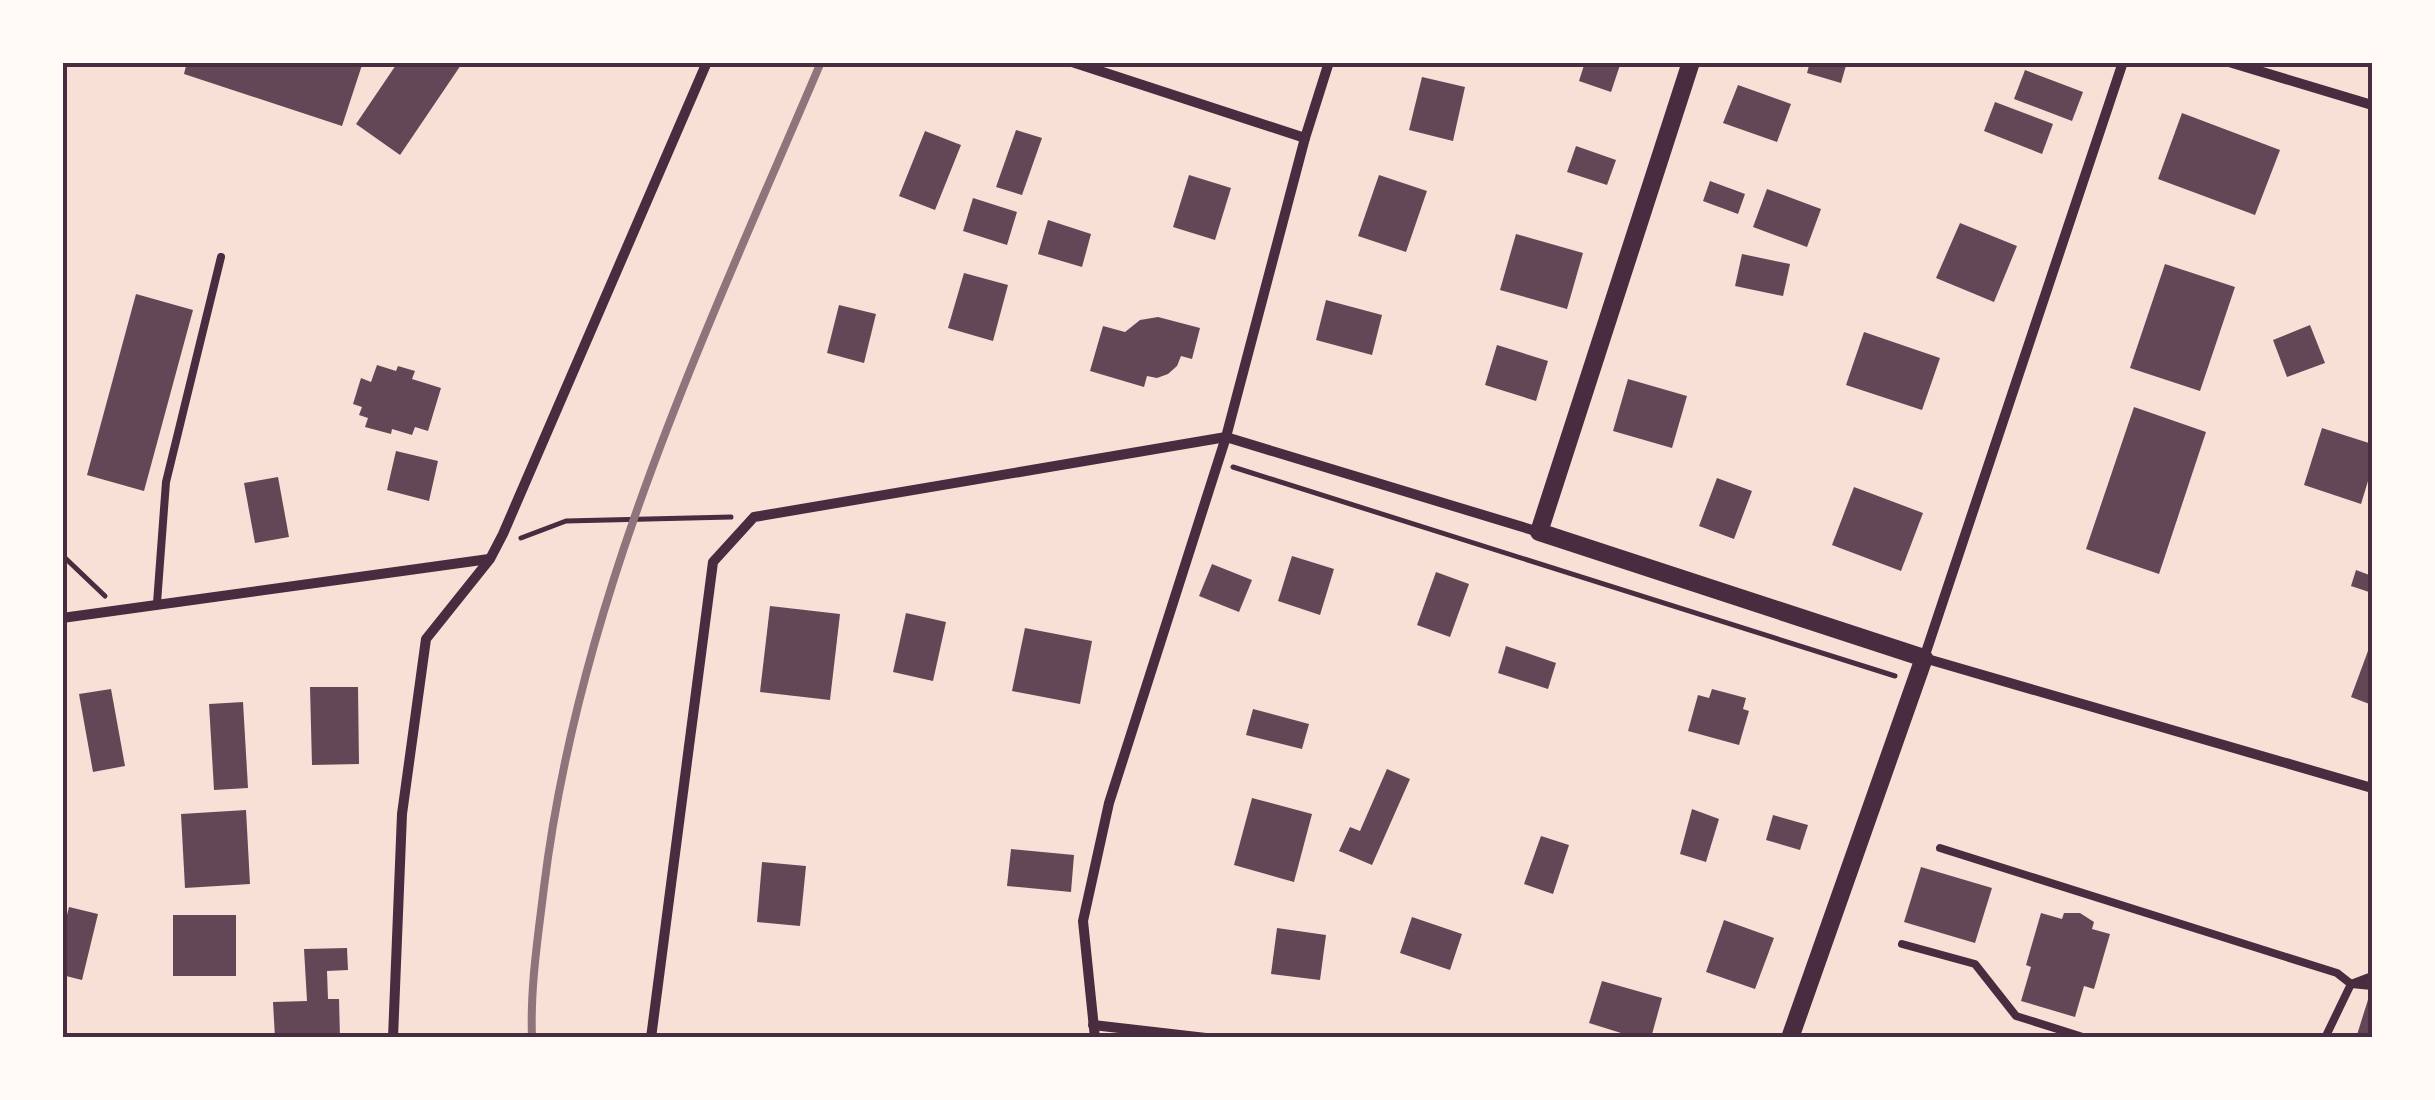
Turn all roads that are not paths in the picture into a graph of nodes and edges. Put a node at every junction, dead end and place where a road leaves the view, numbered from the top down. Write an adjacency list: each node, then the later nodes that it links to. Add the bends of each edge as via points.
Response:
1 (707, 62): 12 (street)
2 (1072, 62): 8 (street)
3 (1329, 62): 8 (street)
4 (1691, 62): 11 (street)
5 (2123, 62): 15 (street)
6 (2229, 62): 7 (street)
7 (2372, 105)
8 (1305, 138): 10 (street)
9 (221, 257): 13 (lane, via 166,482)
10 (1226, 437): 11 (street); 22 (street, via 1109,802 1083,921); 24 (street, via 754,517 713,562)
11 (1539, 532): 15 (street)
12 (490, 559): 13 (street); 23 (street, via 426,638 402,814)
13 (157, 603): 14 (street)
14 (62, 618)
15 (1924, 658): 16 (street); 27 (street)
16 (2372, 788)
17 (1940, 848): 20 (lane, via 2338,973)
18 (1902, 944): 28 (lane, via 1975,964 2016,1016)
19 (2372, 976): 20 (lane)
20 (2351, 984): 21 (lane); 29 (lane)
21 (2372, 986)
22 (1094, 1025): 25 (street); 26 (street)
23 (393, 1038)
24 (651, 1038)
25 (1094, 1038)
26 (1206, 1038)
27 (1790, 1038)
28 (2086, 1038)
29 (2325, 1038)

